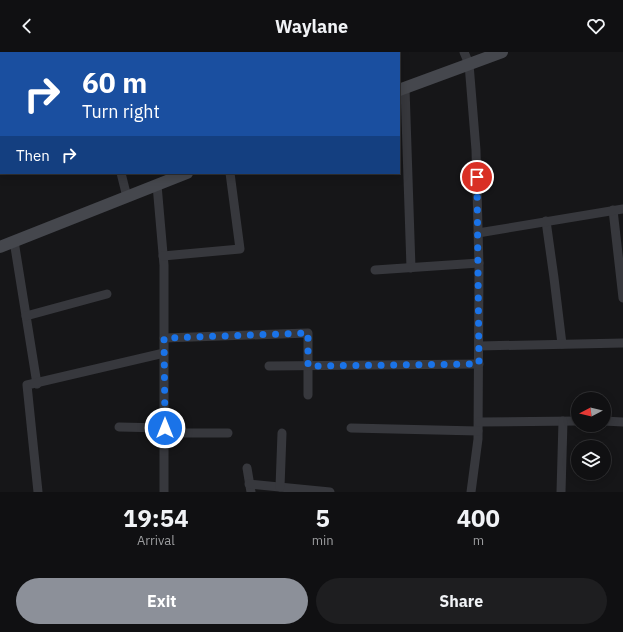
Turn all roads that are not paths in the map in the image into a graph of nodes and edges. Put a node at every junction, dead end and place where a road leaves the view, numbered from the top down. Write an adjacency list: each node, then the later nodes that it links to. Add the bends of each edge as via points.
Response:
1 (464, 52): 3 (street)
2 (502, 52): 3 (main road)
3 (468, 64): 4 (main road); 13 (street, via 476,150)
4 (402, 89): 18 (street)
5 (121, 174): 9 (street)
6 (183, 174): 8 (main road)
7 (230, 174): 16 (street, via 240,249)
8 (157, 185): 9 (main road); 16 (street)
9 (127, 197): 14 (main road)
10 (623, 209): 11 (street)
11 (613, 210): 12 (street); 21 (street)
12 (546, 221): 13 (street); 25 (street)
13 (478, 233): 17 (street)
14 (14, 241): 15 (main road); 22 (street)
15 (0, 246)
16 (163, 256): 23 (street)
17 (479, 263): 18 (street); 26 (street)
18 (411, 268): 19 (street)
19 (375, 270)
20 (107, 294): 22 (street)
21 (623, 298)
22 (26, 316): 31 (street)
23 (164, 338): 27 (street); 30 (street, via 308,333)
24 (623, 343): 25 (street)
25 (562, 344): 26 (street)
26 (479, 346): 28 (street)
27 (164, 353): 31 (street); 40 (street)
28 (479, 364): 30 (street); 37 (street)
29 (269, 366): 30 (street)
30 (308, 366): 32 (street)
31 (38, 384): 46 (street, via 27,385)
32 (308, 395)
33 (563, 421): 34 (street); 37 (street); 50 (street)
34 (571, 421)
35 (611, 421): 36 (street)
36 (623, 422)
37 (479, 426): 39 (street); 49 (street)
38 (119, 427): 40 (street)
39 (351, 428)
40 (164, 430): 41 (street); 47 (street)
41 (228, 433)
42 (282, 433): 44 (street)
43 (247, 468): 45 (street)
44 (280, 487): 45 (street); 48 (street)
45 (250, 488)
46 (38, 492)
47 (164, 492)
48 (330, 492)
49 (471, 492)
50 (561, 492)

